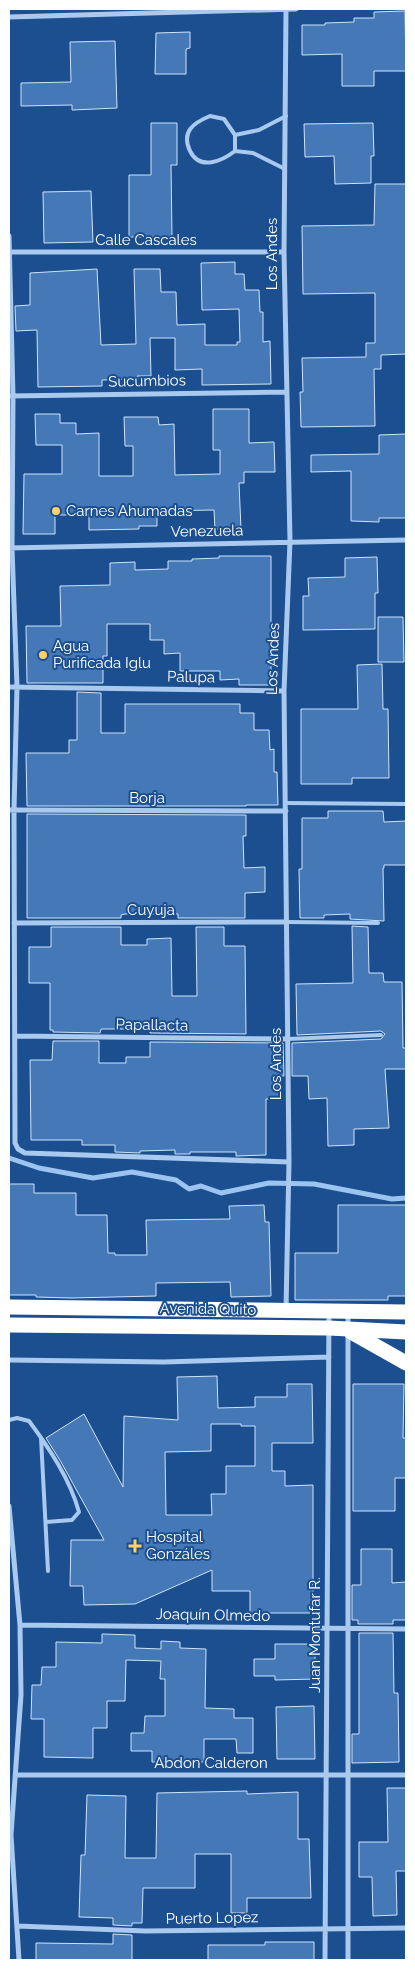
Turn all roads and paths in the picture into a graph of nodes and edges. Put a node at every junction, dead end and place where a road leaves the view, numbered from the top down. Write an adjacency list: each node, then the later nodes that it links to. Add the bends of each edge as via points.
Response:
1 (286, 9): 2 (street); 3 (street); 4 (street, Los Andes)
2 (296, 9)
3 (9, 17)
4 (286, 116): 5 (lane, via 259,130); 7 (street, Los Andes)
5 (235, 135): 6 (lane); 6 (lane, via 224,119 210,116 194,124 187,135 192,156 203,163 218,161)
6 (235, 151): 7 (lane, via 253,153)
7 (285, 169): 10 (street, Los Andes)
8 (9, 236): 9 (street)
9 (9, 252): 10 (street, Calle Cascales); 12 (street)
10 (284, 252): 11 (street, Los Andes)
11 (286, 392): 12 (street, Sucumbios); 14 (street, Los Andes)
12 (11, 396): 15 (street)
13 (406, 540): 14 (street, Venezuela)
14 (290, 541): 15 (street, Venezuela); 18 (street, Los Andes)
15 (10, 548): 17 (street)
16 (9, 687): 17 (street, Palupa)
17 (17, 688): 18 (street, Palupa); 21 (street)
18 (284, 691): 19 (street, Los Andes)
19 (285, 803): 20 (lane); 22 (street, Los Andes)
20 (406, 804)
21 (11, 810): 22 (street, Borja); 24 (street)
22 (286, 811): 23 (street, Los Andes)
23 (288, 922): 24 (street, Cuyuja); 25 (lane); 28 (street, Los Andes)
24 (14, 923): 27 (street)
25 (378, 923)
26 (381, 1035): 28 (lane)
27 (15, 1036): 28 (street, Papallacta); 29 (street, via 15,1143 25,1154)
28 (288, 1039): 29 (street, Los Andes)
29 (289, 1165): 31 (street, Los Andes)
30 (9, 1307): 31 (highway, Avenida Quito)
31 (286, 1310): 32 (highway, Avenida Quito)
32 (329, 1311): 33 (highway, Avenida Quito); 36 (street, Juan Montufar R.)
33 (348, 1312): 34 (highway, Avenida Quito); 37 (street)
34 (406, 1312)
35 (9, 1325): 36 (highway, Avenida Quito)
36 (329, 1328): 37 (highway, Avenida Quito); 39 (street, Juan Montufar R.)
37 (348, 1330): 38 (highway, Avenida Quito); 41 (highway); 49 (street)
38 (406, 1332)
39 (329, 1357): 40 (street, via 164,1362); 48 (street, Juan Montufar R.)
40 (9, 1360)
41 (406, 1363)
42 (9, 1420): 43 (lane, via 29,1421)
43 (40, 1436): 45 (lane); 45 (lane, via 74,1493 79,1512 72,1520)
44 (9, 1506): 47 (street)
45 (46, 1522): 46 (lane)
46 (48, 1571)
47 (20, 1625): 48 (street, Joaquín Olmedo); 51 (street)
48 (327, 1628): 49 (street, Joaquín Olmedo); 53 (street, Juan Montufar R.)
49 (348, 1628): 50 (street, Joaquín Olmedo); 54 (street)
50 (406, 1628)
51 (16, 1775): 53 (street, Abdon Calderon); 55 (street)
52 (406, 1775): 54 (street, Abdon Calderon)
53 (326, 1776): 54 (street, Abdon Calderon); 58 (street, Juan Montufar R.)
54 (348, 1776): 59 (street)
55 (10, 1835): 56 (street)
56 (17, 1926): 58 (street, Puerto Lopez, via 145,1931); 60 (street)
57 (406, 1928): 59 (street, Puerto Lopez)
58 (325, 1929): 59 (street, Puerto Lopez); 61 (street, Juan Montufar R.)
59 (348, 1929): 62 (street)
60 (18, 1960)
61 (326, 1960)
62 (348, 1960)

